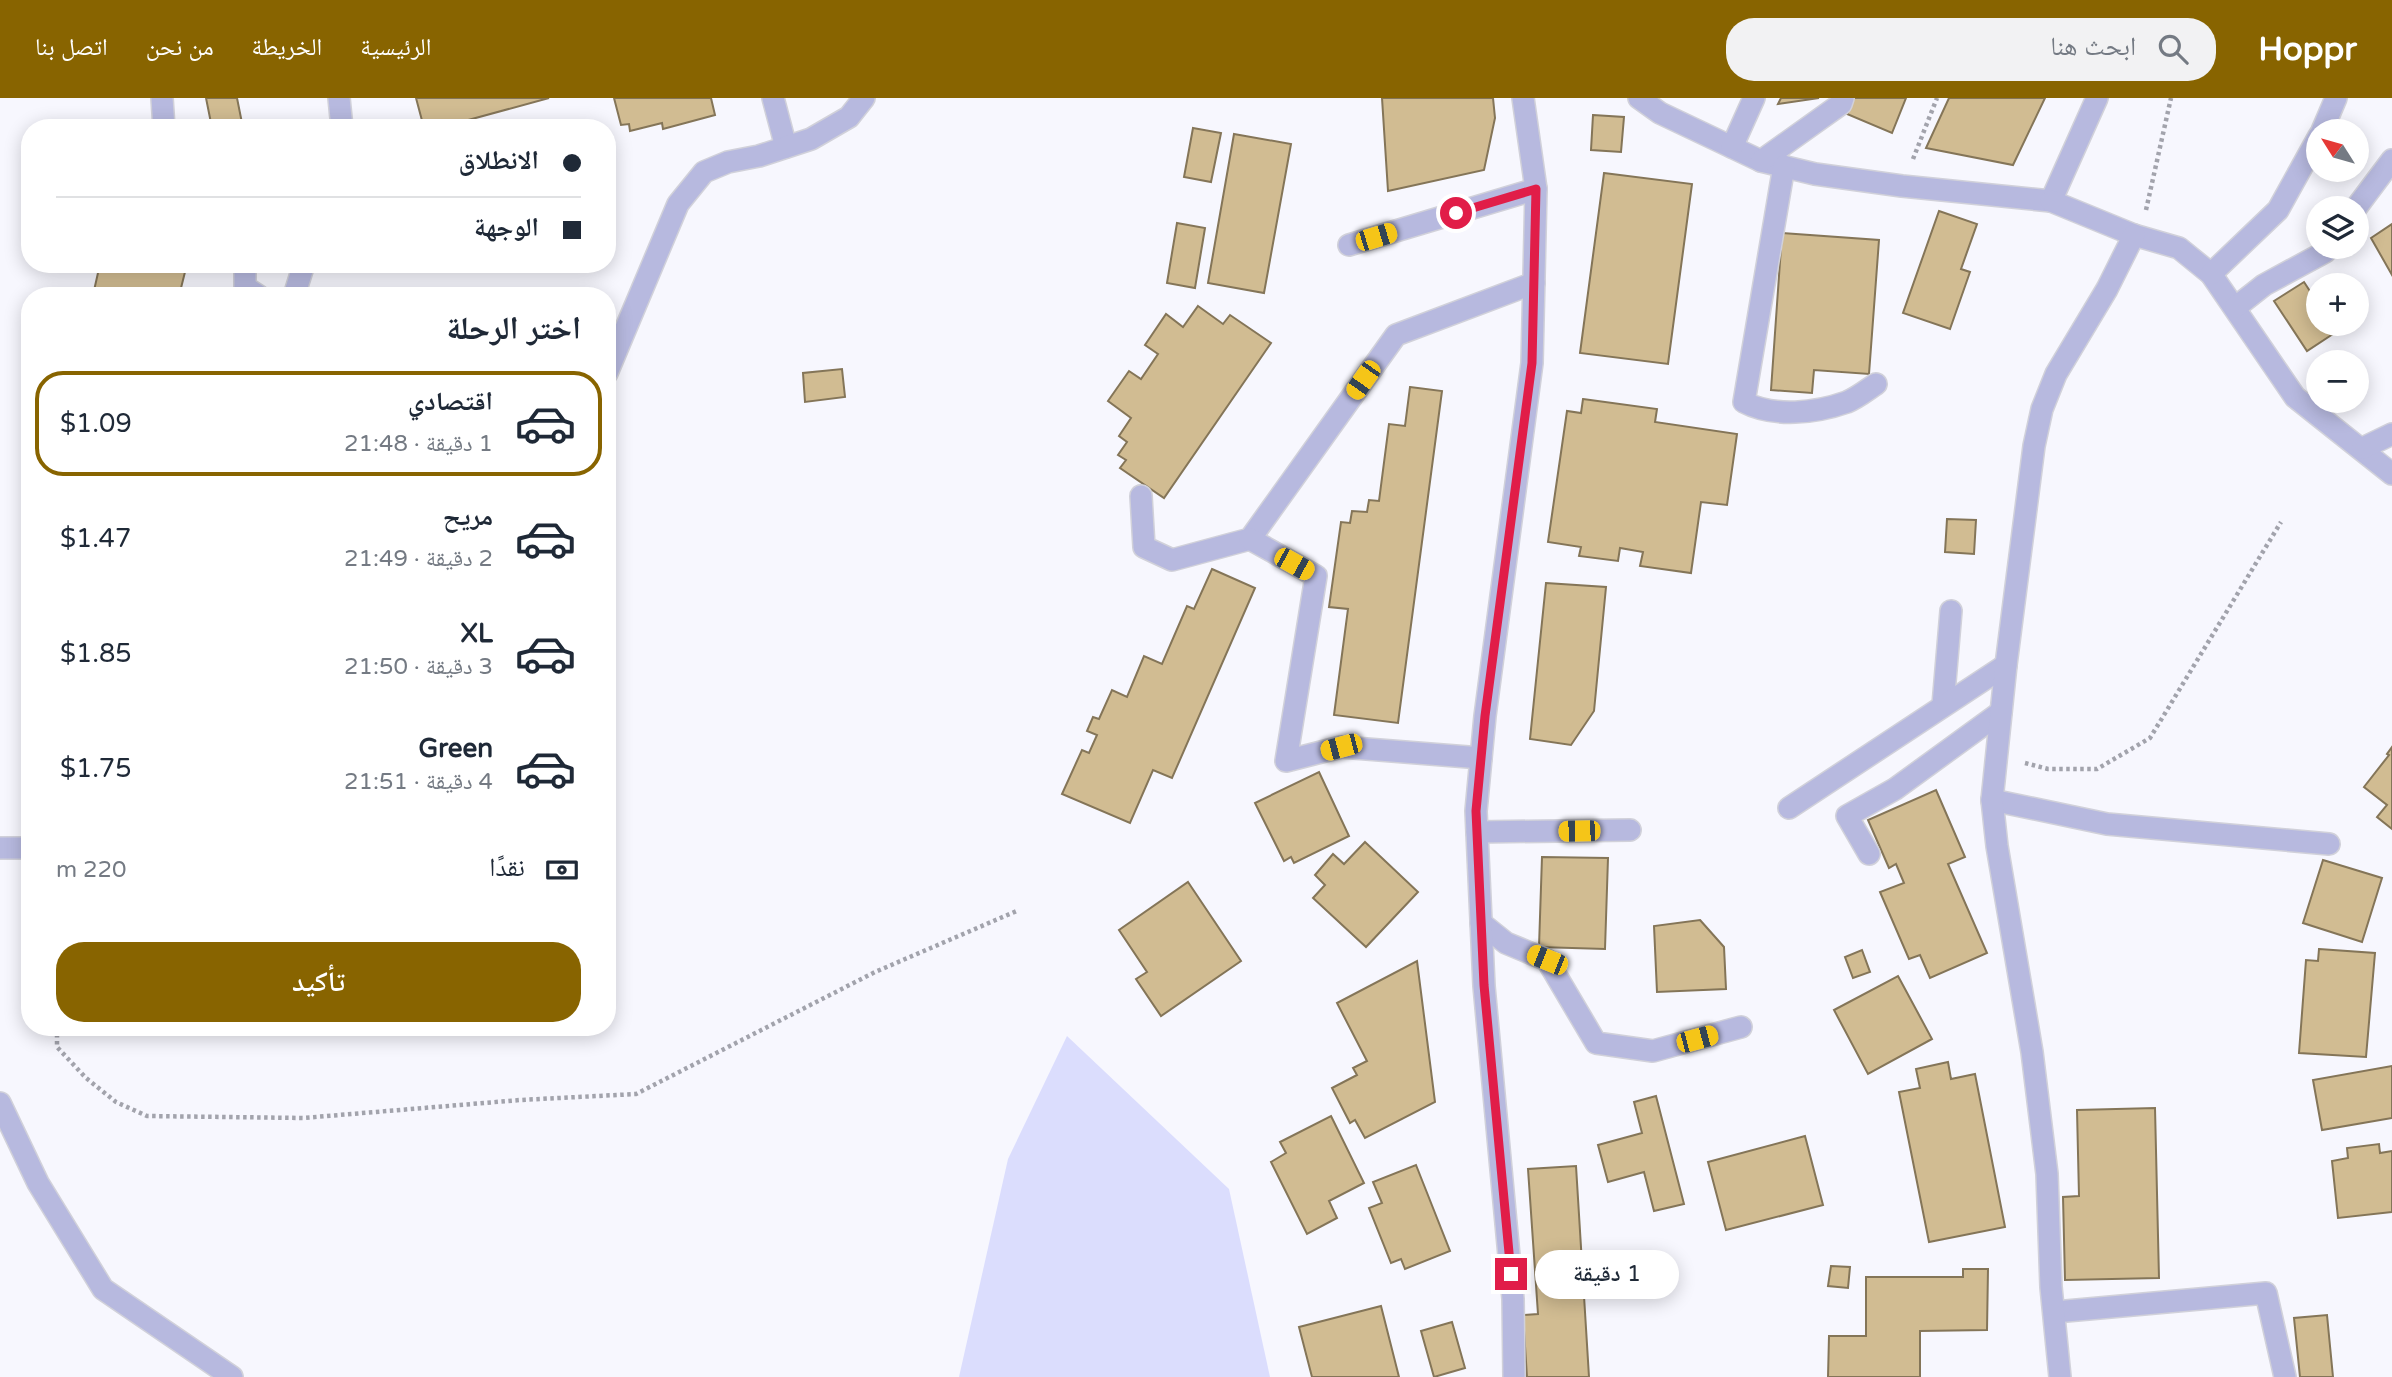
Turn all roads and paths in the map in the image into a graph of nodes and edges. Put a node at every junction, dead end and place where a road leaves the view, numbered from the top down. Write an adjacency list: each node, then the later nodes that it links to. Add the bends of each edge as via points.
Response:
1 (162, 98): 13 (street)
2 (339, 98): 14 (street)
3 (772, 98): 16 (street)
4 (864, 98): 16 (street, via 849,117 811,139)
5 (1523, 98): 23 (street)
6 (1639, 98): 17 (street)
7 (1754, 98): 17 (street)
8 (1843, 98): 20 (street, via 1841,104)
9 (1937, 98): 22 (path)
10 (2097, 98): 25 (street)
11 (2171, 98): 26 (path, via 2149,203)
12 (2336, 98): 15 (street)
13 (163, 119)
14 (341, 119)
15 (2327, 119)
16 (786, 147): 32 (street, via 704,172 678,204)
17 (1732, 147): 20 (street)
18 (2306, 159): 29 (street, via 2278,210)
19 (2392, 160): 24 (street)
20 (1761, 161): 21 (street)
21 (1784, 166): 22 (street); 33 (street, via 1744,402 1758,410 1797,413 1848,402)
22 (1902, 186): 25 (street)
23 (1536, 189): 27 (street); 30 (street)
24 (2365, 196)
25 (2051, 201): 26 (street)
26 (2134, 235): 29 (street, via 2179,248); 41 (street, via 2056,374 2042,409)
27 (1349, 245)
28 (2312, 259): 31 (street, via 2264,285)
29 (2211, 274): 31 (street)
30 (1534, 283): 39 (street, via 1396,335); 45 (street, via 1532,363)
31 (2236, 307): 35 (street, via 2295,397)
32 (616, 352)
33 (1876, 384)
34 (2392, 434): 35 (street)
35 (2363, 448): 36 (street)
36 (2392, 474)
37 (1141, 496): 39 (street, via 1144,547 1172,560)
38 (2281, 522): 44 (path, via 2150,737 2097,769 2048,769)
39 (1250, 539): 45 (street, via 1316,576 1286,761 1341,747)
40 (1951, 611): 42 (street)
41 (2006, 665): 42 (street); 43 (street)
42 (1943, 705): 47 (street)
43 (2001, 712): 44 (street); 53 (street, via 1895,789 1847,816)
44 (1997, 755): 46 (street)
45 (1480, 758): 49 (street)
46 (1992, 800): 50 (street, via 2107,824); 59 (street, via 2034,1066 2047,1174)
47 (1789, 808)
48 (1630, 830): 49 (street)
49 (1477, 832): 55 (street)
50 (2329, 844)
51 (0, 848): 52 (street)
52 (21, 848)
53 (1869, 854)
54 (1018, 910): 57 (path, via 875,972 636,1094 303,1118 147,1116 116,1102 86,1078 57,1047)
55 (1481, 923): 56 (street, via 1506,943 1547,960 1596,1043 1653,1051); 61 (street, via 1513,1299)
56 (1741, 1027)
57 (57, 1036)
58 (0, 1102): 60 (street, via 38,1183 103,1289)
59 (2055, 1312): 62 (street); 63 (street, via 2266,1293)
60 (232, 1377)
61 (1514, 1377)
62 (2060, 1377)
63 (2285, 1377)

